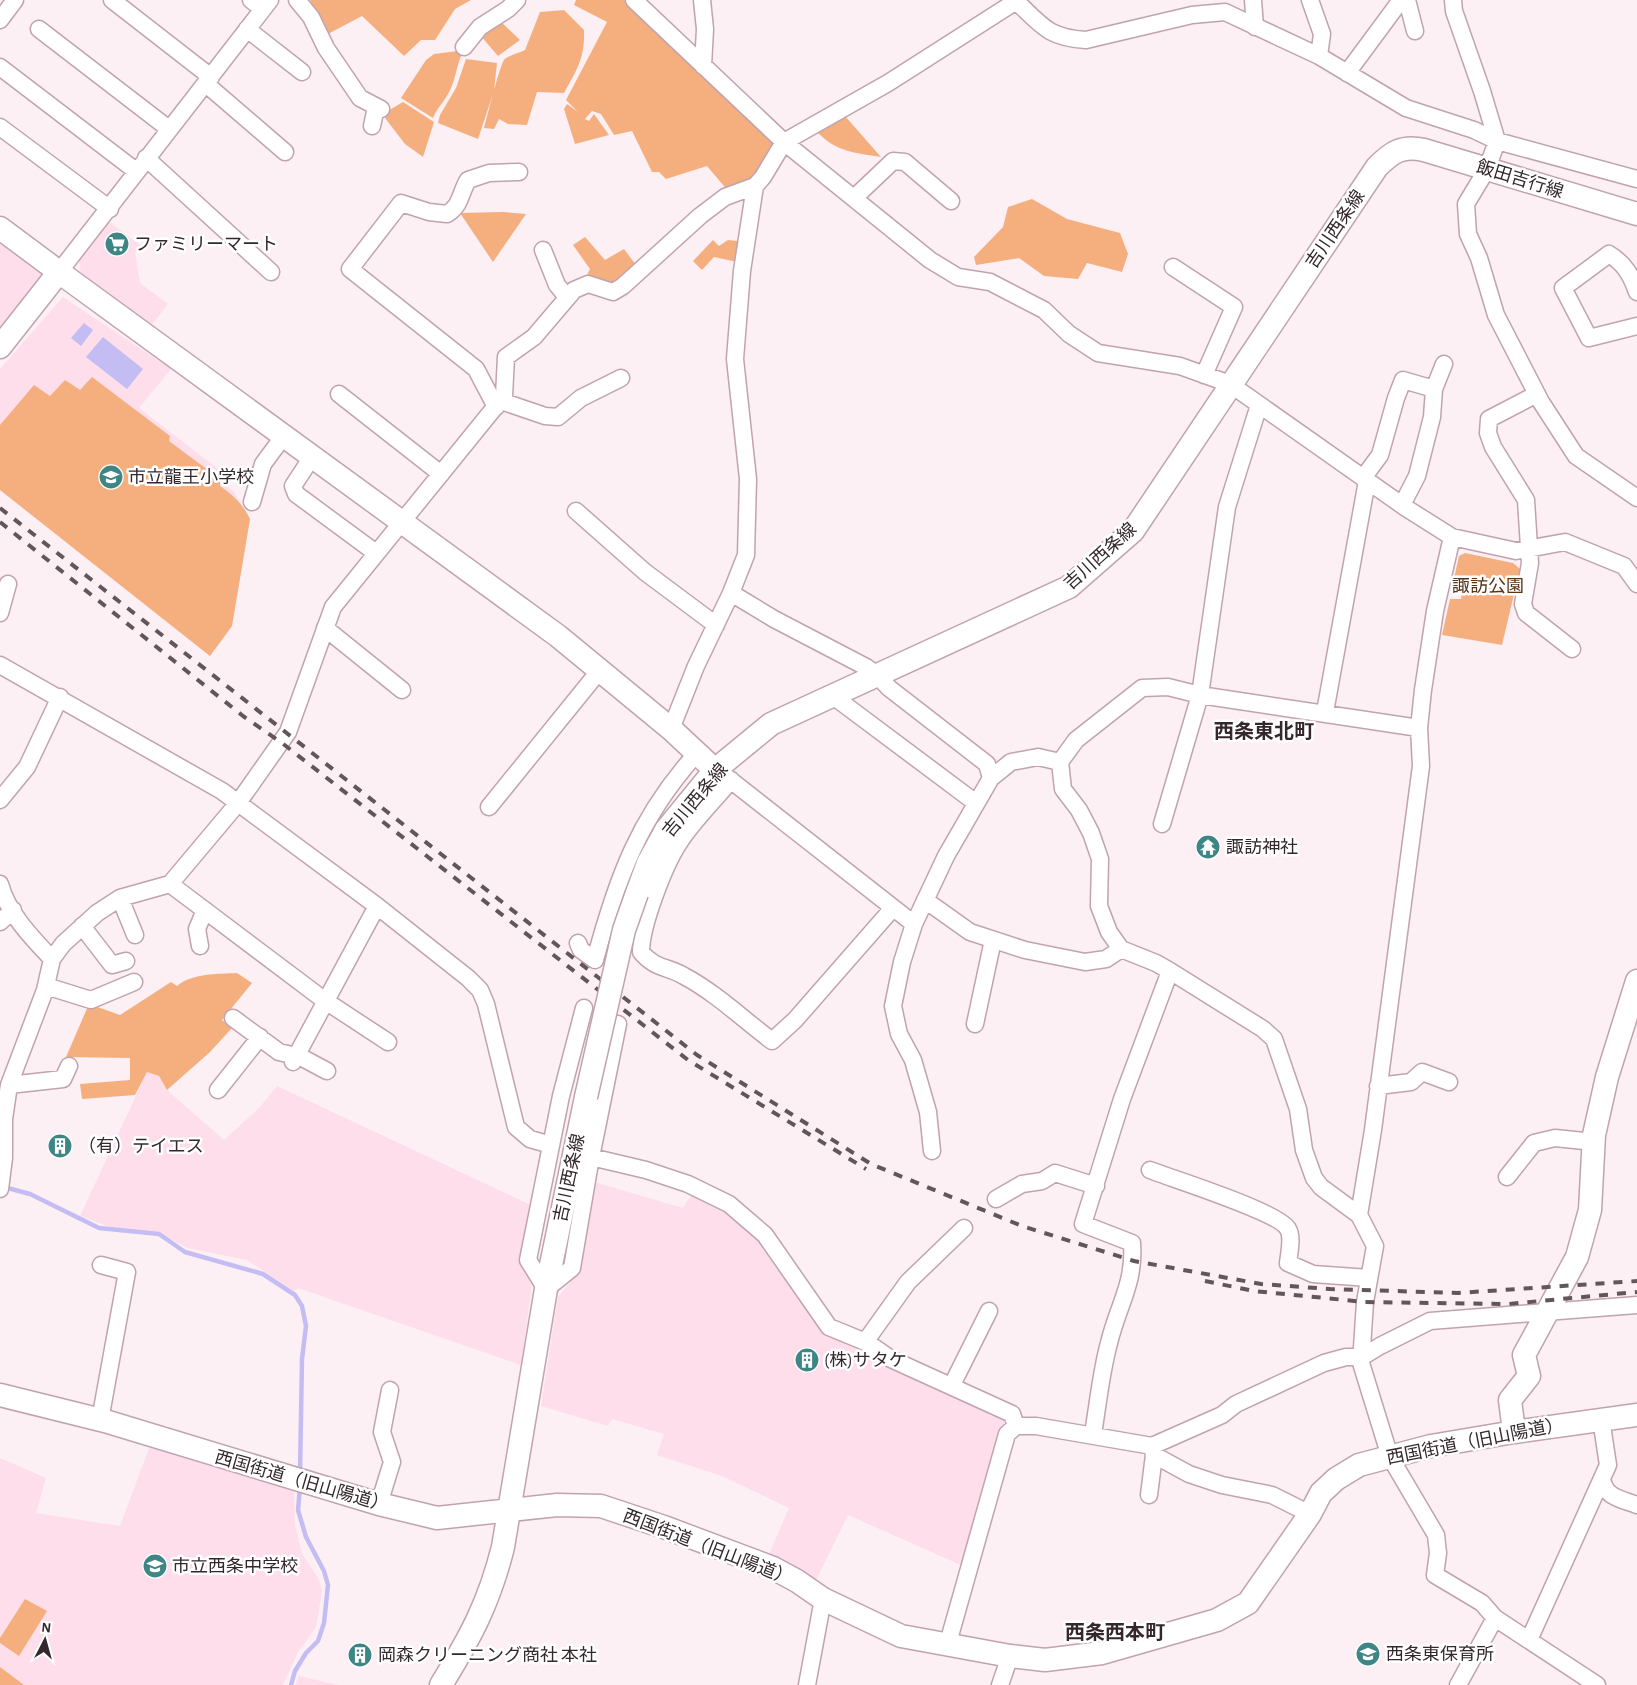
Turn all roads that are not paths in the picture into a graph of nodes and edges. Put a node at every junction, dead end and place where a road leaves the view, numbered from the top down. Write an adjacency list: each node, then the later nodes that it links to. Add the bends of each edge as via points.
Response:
1 (16, 0): 14 (street)
2 (112, 0): 25 (street)
3 (297, 0): 26 (street, via 311,17 326,48 360,98 378,108)
4 (518, 0): 19 (street, via 480,27)
5 (634, 0): 22 (street)
6 (702, 0): 22 (street, via 705,29)
7 (1253, 0): 15 (street)
8 (1310, 0): 20 (street, via 1322,34)
9 (1401, 0): 24 (street)
10 (1407, 0): 18 (street)
11 (1453, 0): 29 (street)
12 (1017, 1): 15 (street, via 1049,32 1069,39 1086,40 1206,13 1225,12); 30 (street, via 888,83)
13 (261, 3): 17 (street)
14 (0, 20)
15 (1255, 27): 20 (street)
16 (39, 29): 28 (street)
17 (247, 29): 23 (street); 25 (street)
18 (1415, 30)
19 (464, 47)
20 (1319, 56): 24 (street)
21 (0, 66): 35 (street)
22 (703, 66): 30 (street)
23 (302, 72)
24 (1347, 73): 29 (street, via 1406,108)
25 (208, 80): 28 (street); 32 (street)
26 (372, 126)
27 (0, 127): 41 (street)
28 (169, 129): 33 (street)
29 (1497, 140): 34 (street); 37 (street)
30 (784, 142): 38 (street); 39 (street)
31 (1403, 148): 34 (street, 飯田吉行線, via 1424,150); 55 (street, 吉川西条線, via 1377,167)
32 (285, 152)
33 (146, 158): 35 (street); 47 (street)
34 (1487, 169): 42 (street, 飯田吉行線); 58 (street, via 1466,204 1468,234 1479,258 1496,315)
35 (136, 171): 41 (street)
36 (519, 172): 59 (street, via 489,173 468,180 455,210 447,214 401,203 350,269 476,369)
37 (1637, 179)
38 (755, 186): 49 (street, via 718,202 613,292 588,284); 75 (street, via 742,271 736,359 748,479 746,555)
39 (854, 198): 40 (street, via 893,162 905,162); 53 (street, via 930,260 958,277 990,282 1044,310 1069,334 1098,353 1180,366)
40 (950, 201)
41 (110, 209): 46 (street)
42 (1637, 214)
43 (0, 228): 46 (street)
44 (543, 250): 49 (street, via 557,285)
45 (1173, 267): 53 (street, via 1234,307)
46 (59, 272): 51 (street); 61 (street)
47 (271, 272)
48 (1637, 292): 50 (street, via 1631,274 1609,254 1563,288 1589,338)
49 (567, 297): 59 (street, via 534,337 506,357 504,396)
50 (1637, 326)
51 (0, 348)
52 (1444, 364): 56 (street)
53 (1204, 375): 55 (street)
54 (620, 378): 59 (street, via 581,398 558,417)
55 (1230, 384): 60 (street); 82 (street, 吉川西条線, via 1133,531 1069,587)
56 (1434, 389): 64 (street, via 1403,380 1380,455); 67 (street, via 1432,417 1416,476)
57 (339, 394): 63 (street)
58 (1536, 394): 65 (street, via 1576,456); 71 (street, via 1489,419 1488,433 1493,448 1526,500)
59 (498, 404): 63 (street)
60 (1259, 405): 64 (street); 84 (street, via 1227,507)
61 (283, 436): 62 (street); 66 (street, via 263,464)
62 (312, 457): 69 (street); 72 (street, via 293,486 296,494)
63 (441, 474): 69 (street)
64 (1365, 479): 67 (street); 87 (street)
65 (1637, 498)
66 (252, 502)
67 (1402, 505): 70 (street)
68 (576, 511): 77 (street, via 645,572)
69 (400, 522): 72 (street); 81 (street)
70 (1452, 537): 71 (street, via 1516,551); 88 (street, via 1435,611)
71 (1528, 549): 74 (street, via 1565,542 1624,566); 79 (street, via 1526,613)
72 (376, 553): 78 (street, via 333,607)
73 (8, 584): 76 (street)
74 (1637, 584)
75 (731, 593): 77 (street); 82 (street)
76 (0, 613)
77 (716, 625): 89 (street)
78 (325, 628): 83 (street); 95 (street, via 288,732)
79 (1572, 649)
80 (0, 665): 86 (street)
81 (600, 670): 89 (street); 97 (street)
82 (878, 675): 85 (street, 吉川西条線); 93 (street, via 889,688 986,764)
83 (402, 690)
84 (1200, 695): 87 (street); 91 (street, via 1168,687 1142,688 1076,740); 98 (street)
85 (833, 696): 92 (street, 吉川西条線, via 771,724); 96 (street)
86 (60, 697): 94 (street, via 27,767); 95 (street)
87 (1325, 712): 88 (street)
88 (1419, 728): 137 (street, via 1421,766)
89 (672, 729): 90 (street)
90 (697, 753): 92 (street); 111 (street, via 649,816 635,840)
91 (1060, 762): 93 (street, via 1038,757 1011,762); 116 (street, via 1063,789 1079,810 1100,859 1099,906 1110,932)
92 (723, 775): 104 (street); 115 (street, via 679,843 659,885); 152 (street, 吉川西条線, bridge, via 666,830 636,893 624,930 586,1097)
93 (991, 778): 96 (street)
94 (0, 800)
95 (238, 803): 100 (street); 103 (street)
96 (976, 803): 102 (street)
97 (488, 807)
98 (1162, 824)
99 (0, 884): 105 (street)
100 (170, 884): 101 (street); 106 (street)
101 (120, 898): 109 (street); 110 (street)
102 (925, 900): 108 (street); 112 (street, via 970,932)
103 (377, 906): 123 (street); 140 (street, via 480,990 516,1127 530,1139)
104 (893, 908): 108 (street); 115 (street, via 772,1042 684,976 649,961)
105 (12, 910): 107 (street); 117 (street)
106 (204, 910): 114 (street, via 197,929); 123 (street)
107 (0, 922)
108 (914, 924): 141 (street, via 893,1006 899,1034 913,1060 928,1112)
109 (82, 926): 117 (street, via 62,944); 118 (street, via 112,965)
110 (136, 935)
111 (601, 938): 113 (street, via 595,960 581,950); 115 (street)
112 (993, 940): 116 (street, via 1085,962 1106,959); 127 (street)
113 (578, 943)
114 (200, 946)
115 (641, 947)
116 (1122, 949): 119 (street)
117 (52, 959): 122 (street)
118 (126, 961)
119 (1170, 971): 145 (street, via 1122,1100); 148 (street, via 1274,1039 1298,1109 1304,1150 1314,1178 1321,1187)
120 (1637, 981): 139 (street, via 1607,1077)
121 (134, 982): 122 (street, via 91,1000)
122 (46, 986): 135 (street)
123 (324, 1000): 129 (street); 131 (street)
124 (584, 1008): 130 (street)
125 (232, 1018): 128 (street)
126 (618, 1024): 132 (street)
127 (975, 1024)
128 (260, 1038): 131 (street, via 279,1052); 138 (street)
129 (388, 1042)
130 (573, 1050): 132 (street); 140 (street)
131 (295, 1058): 134 (street)
132 (611, 1058): 142 (street)
133 (69, 1066): 135 (street, via 63,1079)
134 (327, 1071)
135 (7, 1078): 146 (street)
136 (1448, 1082): 137 (street, via 1422,1072 1411,1082)
137 (1378, 1086): 148 (street)
138 (218, 1090)
139 (1594, 1142): 144 (street, via 1554,1138 1534,1143); 155 (street, via 1590,1210 1578,1257)
140 (551, 1145): 152 (street, via 528,1260)
141 (932, 1151)
142 (591, 1156): 152 (street, via 572,1268); 156 (street, via 688,1184 729,1204 765,1235 829,1327)
143 (1150, 1170): 151 (street, via 1268,1214 1287,1226 1290,1232 1288,1263 1313,1274)
144 (1507, 1177)
145 (1096, 1186): 147 (street, via 1055,1173 1042,1181 1022,1184); 166 (street, via 1083,1224 1132,1242 1134,1261 1131,1281 1109,1342)
146 (0, 1189)
147 (996, 1199)
148 (1359, 1215): 151 (street, via 1375,1246)
149 (964, 1228): 156 (street, via 908,1282)
150 (101, 1265): 163 (street, via 126,1272)
151 (1369, 1278): 157 (street)
152 (546, 1289): 173 (street, 吉川西条線)
153 (1637, 1305): 155 (street)
154 (989, 1311): 158 (street)
155 (1550, 1312): 157 (street, via 1430,1321); 165 (street, via 1524,1354 1529,1376 1510,1400)
156 (865, 1342): 158 (street, via 891,1360)
157 (1362, 1358): 167 (street, via 1346,1356 1324,1363 1236,1404 1222,1415); 168 (street)
158 (952, 1385): 164 (street, via 1012,1414)
159 (390, 1390): 171 (street, via 382,1432 392,1462)
160 (0, 1395): 163 (street, 西国街道（旧山陽道）)
161 (1637, 1415): 162 (street, 西国街道（旧山陽道）)
162 (1601, 1419): 165 (street, 西国街道（旧山陽道）); 169 (street, via 1608,1465)
163 (100, 1420): 171 (street, 西国街道（旧山陽道）)
164 (1016, 1426): 166 (street); 178 (street, via 1007,1434)
165 (1514, 1432): 168 (street, 西国街道（旧山陽道）, via 1431,1446)
166 (1092, 1434): 167 (street)
167 (1153, 1451): 170 (street); 174 (street, via 1189,1474 1272,1495)
168 (1390, 1457): 174 (street, 西国街道（旧山陽道）, via 1359,1465 1336,1479 1321,1493); 176 (street, via 1436,1535 1438,1553 1434,1575 1482,1603)
169 (1602, 1478): 172 (street, via 1607,1493); 177 (street)
170 (1149, 1495)
171 (379, 1504): 173 (street, 西国街道（旧山陽道）, via 437,1518)
172 (1637, 1505)
173 (509, 1511): 175 (street, 西国街道（旧山陽道）, via 601,1506 664,1526 773,1568 797,1580); 180 (street, 吉川西条線, via 494,1585 469,1638)
174 (1310, 1514): 179 (street, 西国街道（旧山陽道）, via 1248,1603 1216,1620 1102,1653 1045,1660)
175 (823, 1600): 178 (street, 西国街道（旧山陽道）, via 901,1636); 181 (street)
176 (1495, 1618): 177 (street); 183 (street)
177 (1529, 1640): 184 (street)
178 (948, 1643): 179 (street, 西国街道（旧山陽道）)
179 (1010, 1656): 182 (street)
180 (441, 1685)
181 (807, 1685)
182 (1000, 1685)
183 (1458, 1685)
184 (1597, 1685)

